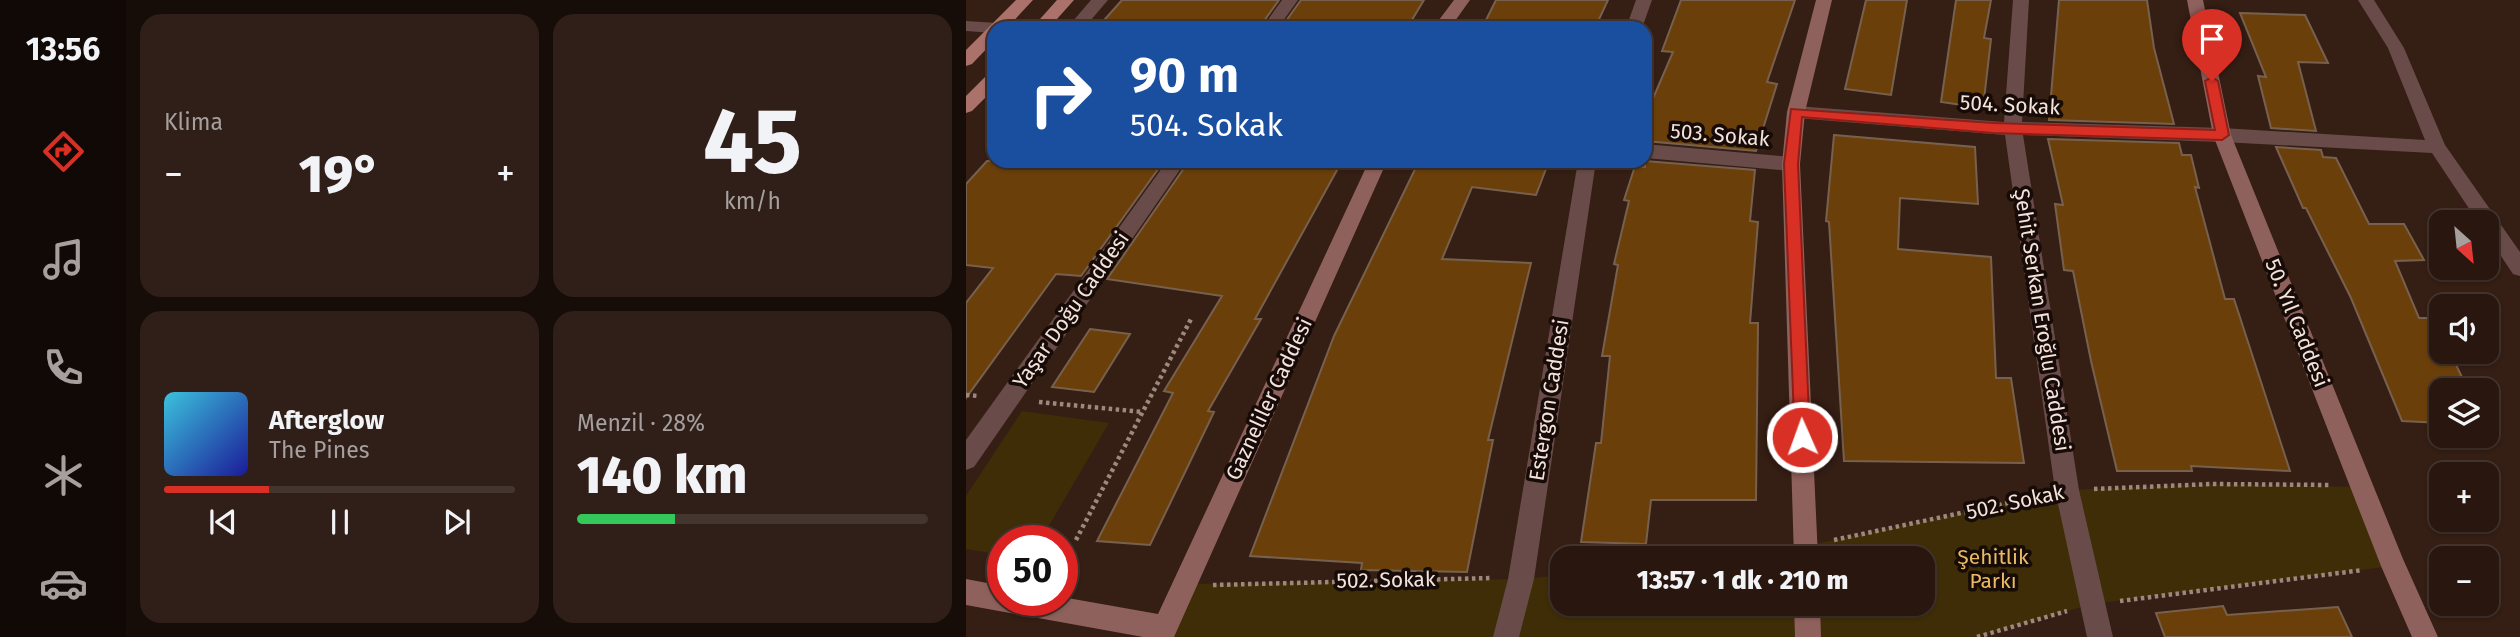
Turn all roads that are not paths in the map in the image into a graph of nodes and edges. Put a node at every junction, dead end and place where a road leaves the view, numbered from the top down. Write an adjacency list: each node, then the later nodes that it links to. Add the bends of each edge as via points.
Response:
1 (1025, 0): 11 (main road)
2 (1066, 0): 12 (main road)
3 (1100, 0): 13 (street)
4 (1290, 0): 14 (street)
5 (1462, 0): 15 (main road)
6 (1644, 0): 16 (street)
7 (1824, 0): 23 (main road)
8 (2021, 0): 24 (street, Şehit Serkan Eroğlu Caddesi)
9 (2195, 0): 25 (main road, 50. Yıl Caddesi)
10 (2366, 0): 26 (street, via 2396,48)
11 (1005, 21)
12 (1046, 21)
13 (1080, 21)
14 (1275, 21)
15 (1446, 21)
16 (1636, 21)
17 (966, 26): 18 (street)
18 (987, 29)
19 (987, 39): 20 (main road)
20 (966, 60)
21 (987, 86): 22 (main road)
22 (966, 107)
23 (1796, 112): 24 (street, 504. Sokak); 28 (main road)
24 (2012, 129): 25 (street, 504. Sokak); 42 (street, Şehit Serkan Eroğlu Caddesi, via 2067,490)
25 (2222, 135): 26 (street, 504. Sokak); 43 (main road, 50. Yıl Caddesi)
26 (2437, 147): 32 (street)
27 (1652, 151): 28 (street, 503. Sokak)
28 (1791, 164): 34 (main road)
29 (1172, 168): 33 (street, Yaşar Doğu Caddesi)
30 (1375, 168): 39 (main road, Gazneliler Caddesi)
31 (1586, 168): 40 (street, Estergon Caddesi, via 1521,579)
32 (2520, 268)
33 (966, 459)
34 (1806, 546)
35 (966, 593): 36 (main road)
36 (987, 596)
37 (1078, 615): 39 (main road)
38 (1807, 616): 41 (main road)
39 (1163, 633)
40 (1506, 637)
41 (1808, 637)
42 (2100, 637)
43 (2425, 637)

